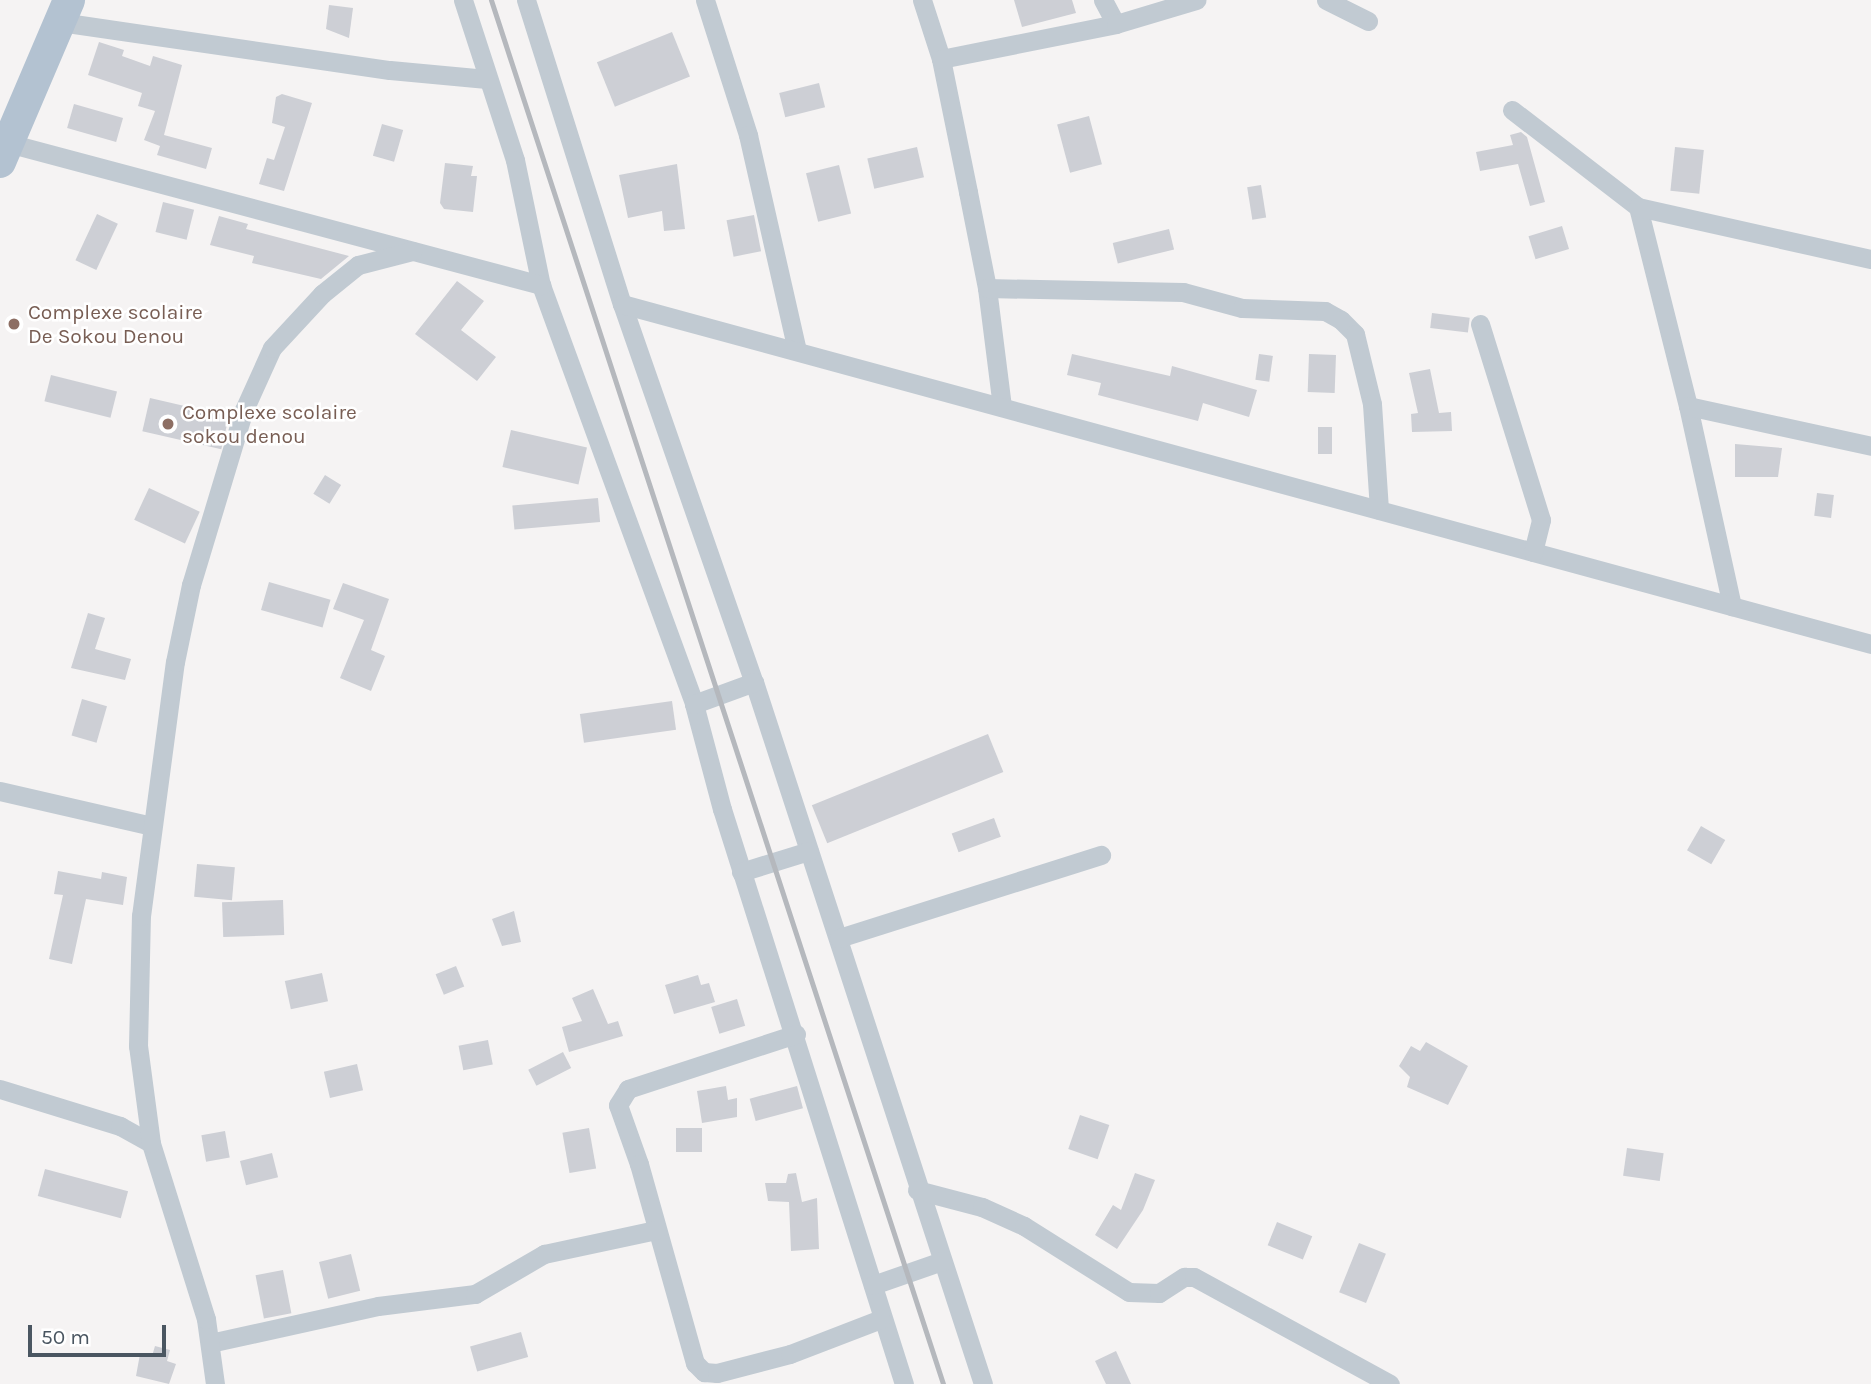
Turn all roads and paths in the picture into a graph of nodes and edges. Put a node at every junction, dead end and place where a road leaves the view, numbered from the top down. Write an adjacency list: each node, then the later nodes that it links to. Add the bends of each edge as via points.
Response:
1 (463, 0): 12 (street)
2 (526, 0): 20 (street)
3 (705, 0): 22 (street, via 748,135)
4 (922, 0): 11 (street)
5 (1103, 0): 10 (street)
6 (1196, 0): 10 (street)
7 (1326, 0): 9 (street)
8 (64, 11): 12 (street, via 390,70); 14 (main road)
9 (1368, 21)
10 (1116, 24): 11 (street)
11 (941, 60): 19 (street)
12 (487, 79): 18 (street, via 516,160)
13 (1512, 110): 15 (street)
14 (4, 153): 16 (street)
15 (1638, 207): 17 (street); 23 (street)
16 (412, 251): 18 (street); 33 (street, via 358,265 322,294 272,348 254,384 191,585)
17 (1871, 259)
18 (541, 285): 31 (street)
19 (987, 288): 24 (street); 26 (street, via 1183,292 1242,308 1325,311 1355,334 1372,404)
20 (622, 304): 22 (street); 30 (street)
21 (1480, 324): 27 (street, via 1541,520)
22 (797, 351): 24 (street)
23 (1688, 406): 25 (street); 28 (street)
24 (1002, 407): 26 (street)
25 (1871, 446)
26 (1379, 510): 27 (street)
27 (1533, 552): 28 (street)
28 (1732, 606): 29 (street)
29 (1871, 644)
30 (754, 682): 31 (street); 34 (street)
31 (694, 704): 36 (street)
32 (0, 791): 33 (street)
33 (152, 826): 40 (street, via 136,987)
34 (809, 851): 36 (street); 37 (street)
35 (1101, 855): 37 (street)
36 (741, 872): 38 (street)
37 (839, 938): 43 (street)
38 (796, 1034): 44 (street, via 628,1089 621,1096 618,1105); 46 (street)
39 (0, 1090): 41 (street)
40 (144, 1106): 41 (street); 42 (street)
41 (120, 1126): 42 (street)
42 (151, 1143): 48 (street)
43 (917, 1190): 45 (street); 52 (street, via 982,1208 1024,1226 1129,1292 1159,1293 1184,1277 1194,1277)
44 (656, 1230): 47 (street, via 695,1363 704,1372 717,1373 790,1354); 48 (street, via 544,1254 475,1294 378,1306)
45 (942, 1261): 46 (street); 51 (street)
46 (873, 1285): 47 (street)
47 (881, 1319): 50 (street)
48 (211, 1343): 49 (street)
49 (215, 1384)
50 (904, 1384)
51 (983, 1384)
52 (1390, 1384)

